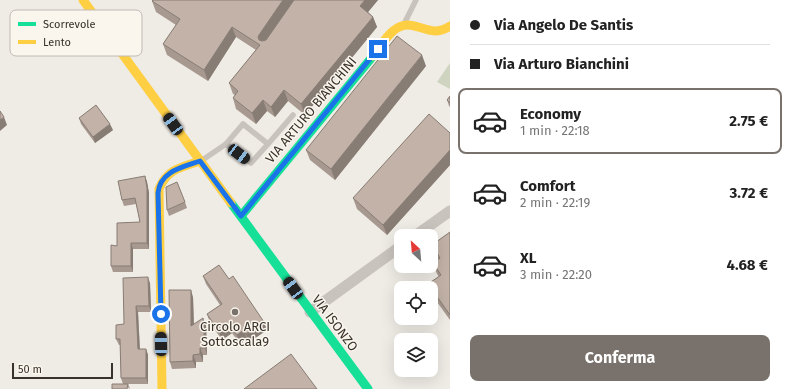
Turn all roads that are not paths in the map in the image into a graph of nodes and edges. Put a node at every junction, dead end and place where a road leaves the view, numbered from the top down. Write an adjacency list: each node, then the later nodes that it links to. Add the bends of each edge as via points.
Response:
1 (83, 0): 3 (street, VIA ISONZO)
2 (416, 0): 4 (lane)
3 (90, 10)
4 (403, 26): 5 (street, via 413,24 435,31); 12 (street, VIA ARTURO BIANCHINI, via 393,31)
5 (450, 26)
6 (124, 56): 10 (street, VIA ISONZO)
7 (293, 114): 9 (lane)
8 (226, 144): 9 (lane, via 251,163); 9 (lane, via 243,124); 10 (lane)
9 (268, 144)
10 (200, 161): 12 (street, VIA ISONZO); 16 (street, via 169,173 159,189)
11 (450, 211): 13 (street)
12 (241, 216): 15 (street, VIA ISONZO)
13 (425, 229)
14 (394, 251): 15 (street)
15 (310, 312): 17 (street, VIA ISONZO)
16 (162, 389)
17 (368, 389)

